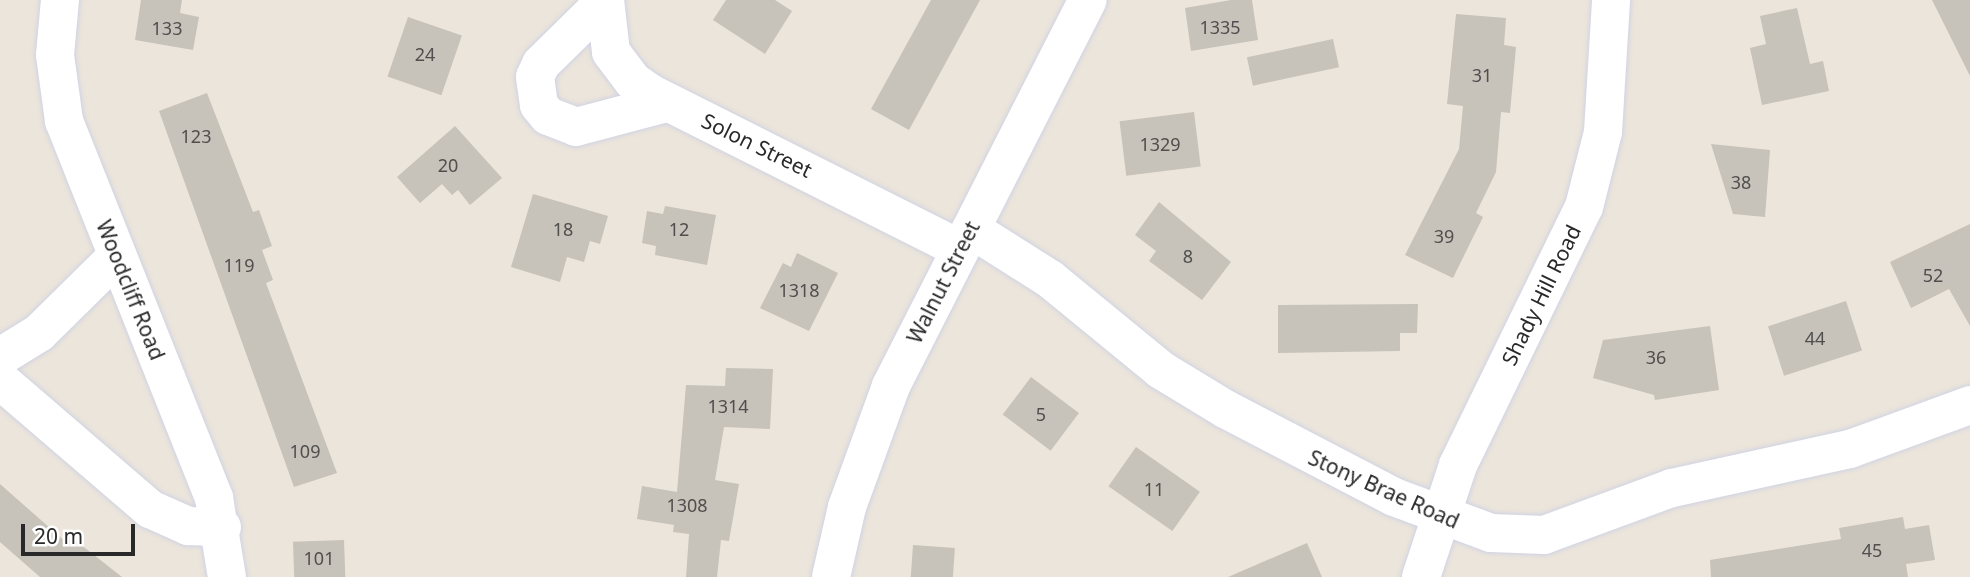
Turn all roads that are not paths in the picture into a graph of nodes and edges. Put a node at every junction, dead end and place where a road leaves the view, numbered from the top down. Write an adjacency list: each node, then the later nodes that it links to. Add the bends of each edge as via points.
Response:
1 (60, 0): 7 (street, Woodcliff Road, via 55,55 64,121)
2 (1088, 0): 6 (street, Walnut Street)
3 (1611, 0): 11 (street, Shady Hill Road, via 1604,132 1584,207 1480,416)
4 (604, 1): 5 (street, Solon Street, via 606,36 620,68); 5 (street, via 541,64 535,78 539,105 548,116 576,127)
5 (666, 103): 6 (street, Solon Street)
6 (966, 239): 11 (street, Stony Brae Road, via 1050,279 1134,351 1190,389 1291,446); 14 (street, Walnut Street, via 875,426 847,507)
7 (117, 256): 8 (street, via 39,332); 12 (street, Woodcliff Road)
8 (0, 357)
9 (0, 380): 12 (street, via 150,509 188,526)
10 (1970, 405): 11 (street, Stony Brae Road, via 1850,449 1672,488 1545,535 1491,533)
11 (1438, 517): 15 (street, Shady Hill Road)
12 (222, 527): 13 (street, Woodcliff Road)
13 (227, 577)
14 (831, 577)
15 (1421, 577)

